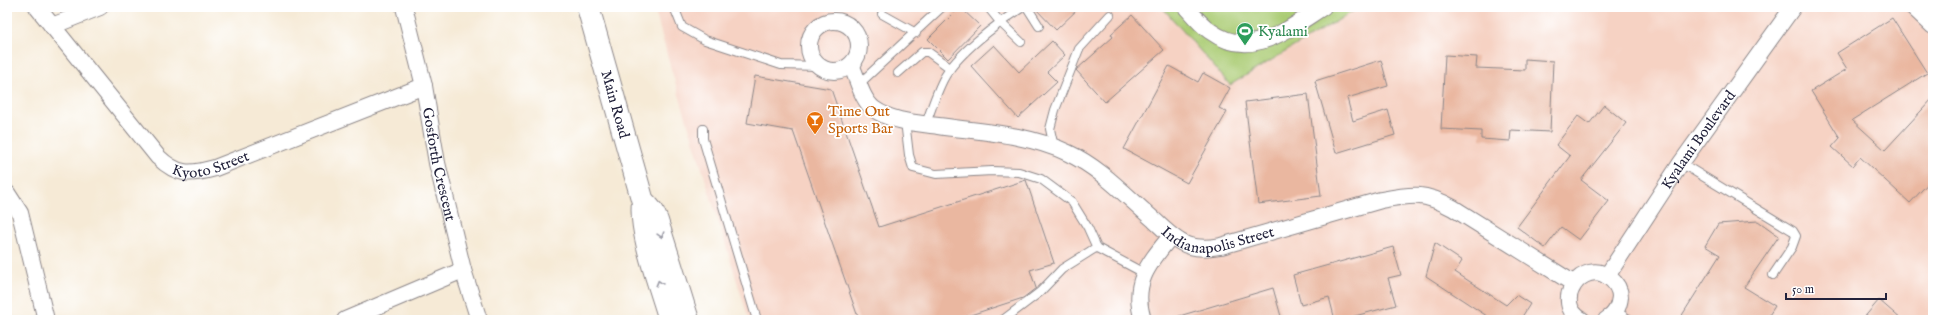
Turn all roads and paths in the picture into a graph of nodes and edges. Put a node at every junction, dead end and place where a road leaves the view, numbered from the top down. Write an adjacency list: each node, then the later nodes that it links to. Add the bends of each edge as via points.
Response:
1 (37, 7): 17 (street, Kyoto Street)
2 (100, 7): 17 (street)
3 (404, 7): 27 (street, Gosforth Crescent)
4 (588, 7): 34 (main road, Main Road)
5 (674, 7): 23 (lane, via 682,27 705,40 781,65)
6 (942, 7): 20 (lane)
7 (988, 7): 16 (lane)
8 (1022, 7): 16 (lane)
9 (1027, 7): 18 (lane)
10 (1186, 7): 11 (street, via 1208,30 1220,38 1249,44 1276,35)
11 (1323, 7)
12 (1793, 7): 32 (street, Kyalami Boulevard)
13 (1913, 7): 19 (street)
14 (882, 14): 20 (lane)
15 (1110, 15): 31 (lane, via 1079,48 1050,129)
16 (1000, 22): 21 (lane); 24 (lane)
17 (52, 26): 27 (street, Kyoto Street, via 158,157 182,173 192,174 215,168)
18 (1039, 26)
19 (1933, 26)
20 (916, 32): 26 (lane)
21 (1021, 42)
22 (854, 62): 23 (street, via 841,71 825,70); 23 (street, via 858,55 859,39 850,26 835,21 820,25 810,37 809,53); 26 (street, Indianapolis Street, via 852,67)
23 (818, 66)
24 (950, 68): 25 (lane, via 928,52 922,52); 29 (lane)
25 (898, 73)
26 (859, 84): 28 (street, Indianapolis Street, via 866,100 874,109)
27 (424, 86): 37 (street, Gosforth Crescent, via 437,163)
28 (904, 121): 29 (street, Indianapolis Street); 36 (lane, via 913,168 936,174 992,170 1019,172 1041,179 1072,202)
29 (926, 124): 31 (street, Indianapolis Street, via 1019,137)
30 (702, 129): 49 (lane)
31 (1054, 147): 35 (street, Indianapolis Street, via 1093,167)
32 (1681, 163): 39 (lane, via 1793,231 1796,236 1794,243); 40 (street, Kyalami Boulevard)
33 (7, 193): 44 (street, via 20,213)
34 (643, 202): 47 (main road, Main Road, one-way to 34, via 644,232); 48 (main road, Main Road, one-way to 48, via 657,220)
35 (1171, 236): 38 (street); 41 (street, Indianapolis Street, via 1189,246 1220,246 1381,200 1423,195 1453,208)
36 (1097, 247): 38 (lane); 50 (lane, via 1062,269 1040,292)
37 (463, 270): 45 (street); 46 (street, Gosforth Crescent)
38 (1144, 273): 51 (street, via 1138,299)
39 (1773, 275)
40 (1607, 276): 41 (street, via 1593,272); 43 (street, via 1618,288 1620,296)
41 (1573, 283): 42 (street)
42 (1570, 306): 52 (street); 53 (street, via 1573,313)
43 (1611, 316): 54 (lane)
44 (46, 320)
45 (344, 320)
46 (479, 320)
47 (670, 320)
48 (688, 320)
49 (757, 320)
50 (1002, 320)
51 (1143, 320)
52 (1561, 320)
53 (1582, 320)
54 (1630, 320)

